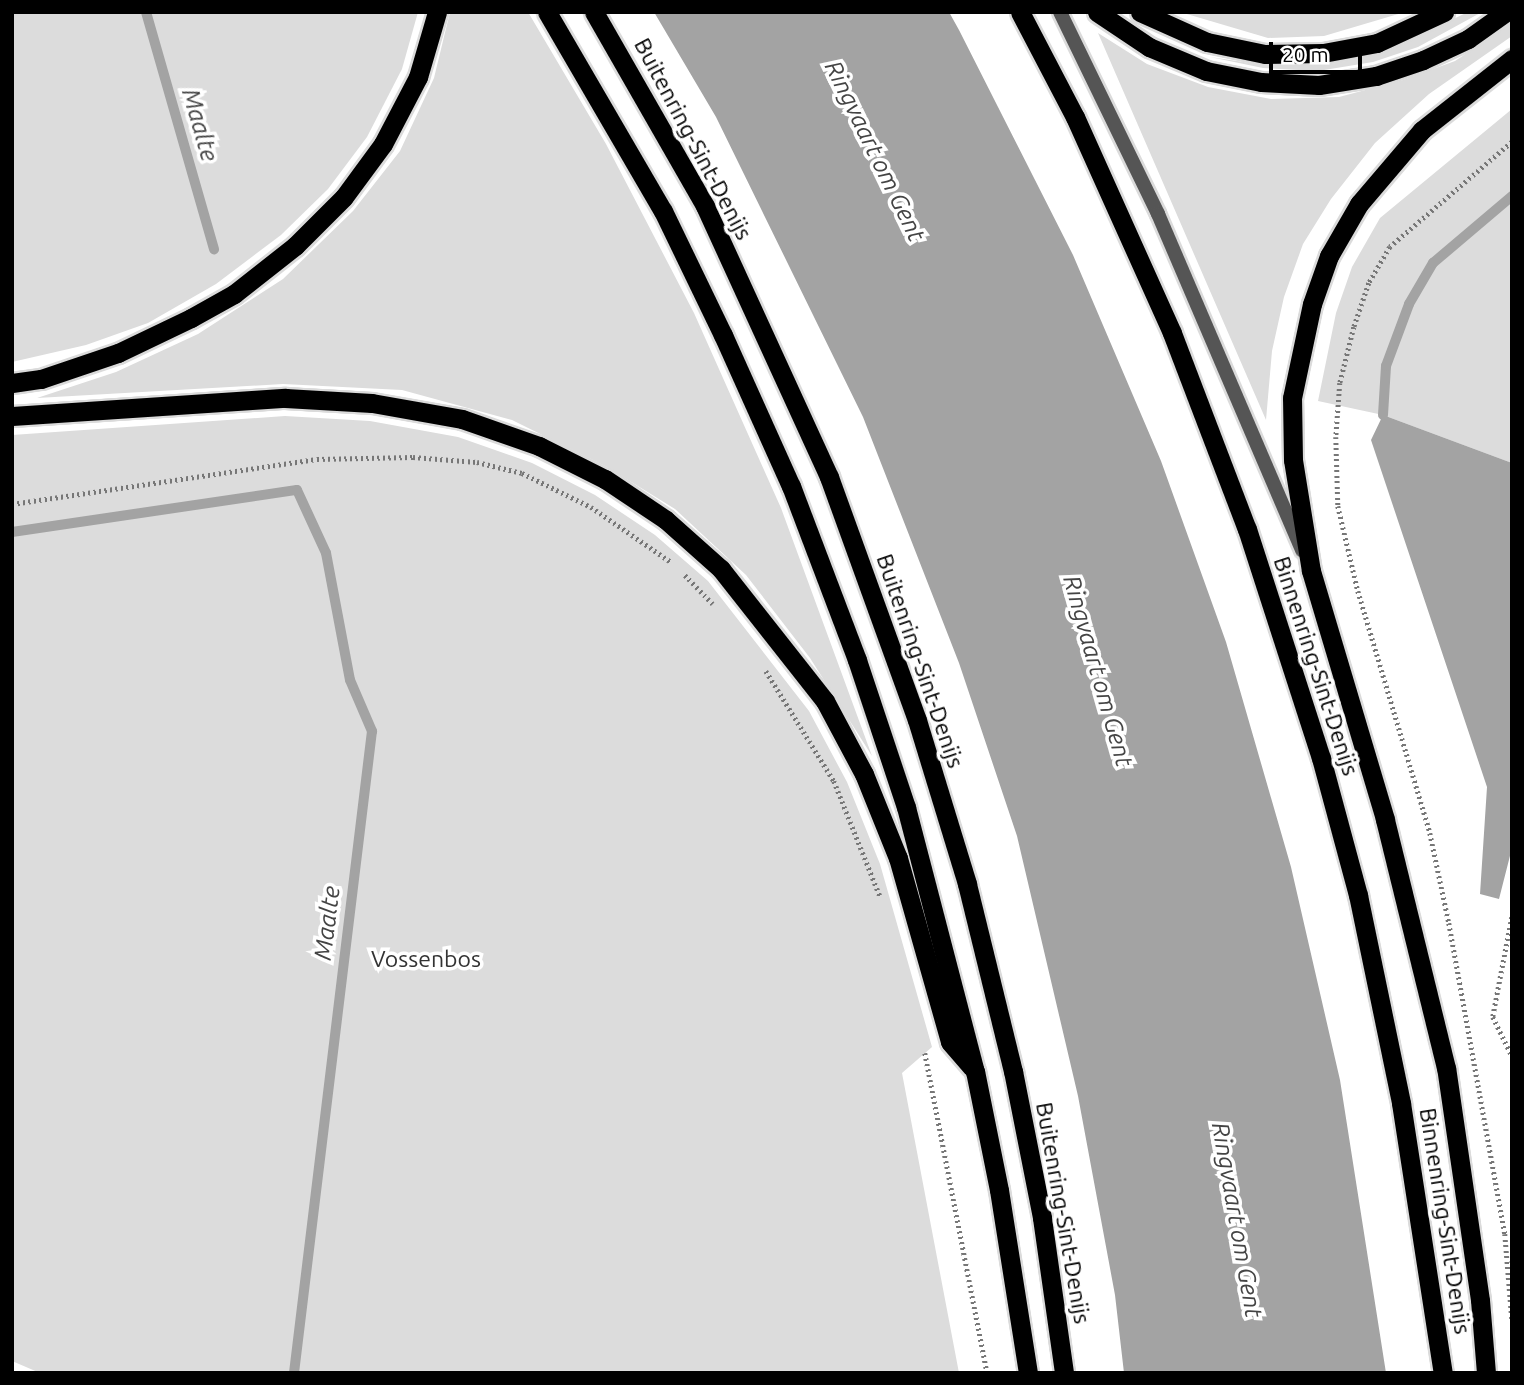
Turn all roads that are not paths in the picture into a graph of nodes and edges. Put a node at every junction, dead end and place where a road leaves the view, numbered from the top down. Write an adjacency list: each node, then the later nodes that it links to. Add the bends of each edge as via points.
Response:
1 (437, 12): 11 (highway, via 418,77 383,144 344,197 295,246 234,294 118,354 41,379)
2 (547, 12): 14 (highway, via 663,211 791,486 906,807)
3 (594, 12): 16 (highway, Buitenring-Sint-Denijs, via 705,206 829,477 917,720 967,884 1013,1071 1042,1218)
4 (1020, 12): 17 (highway, Binnenring-Sint-Denijs, via 1075,117 1172,333 1247,529 1321,758 1358,895 1401,1103)
5 (1060, 12): 13 (lane, via 1158,214)
6 (1097, 12): 9 (highway, via 1149,47 1206,71 1261,82 1319,85 1376,76 1423,60 1468,39)
7 (1140, 12): 8 (highway, via 1207,42 1276,54 1324,53 1377,43)
8 (1444, 12)
9 (1506, 12)
10 (1512, 59): 13 (highway, via 1422,130 1359,204 1329,256 1298,353 1292,398 1293,460)
11 (12, 383)
12 (12, 416): 14 (highway, via 285,398 372,403 462,419 539,446 605,479 666,520 721,569 825,701 864,774 898,858 950,1042)
13 (1311, 571): 18 (highway, via 1385,819 1446,1068 1480,1300)
14 (975, 1071): 15 (highway)
15 (1028, 1373)
16 (1064, 1373)
17 (1443, 1373)
18 (1486, 1373)

